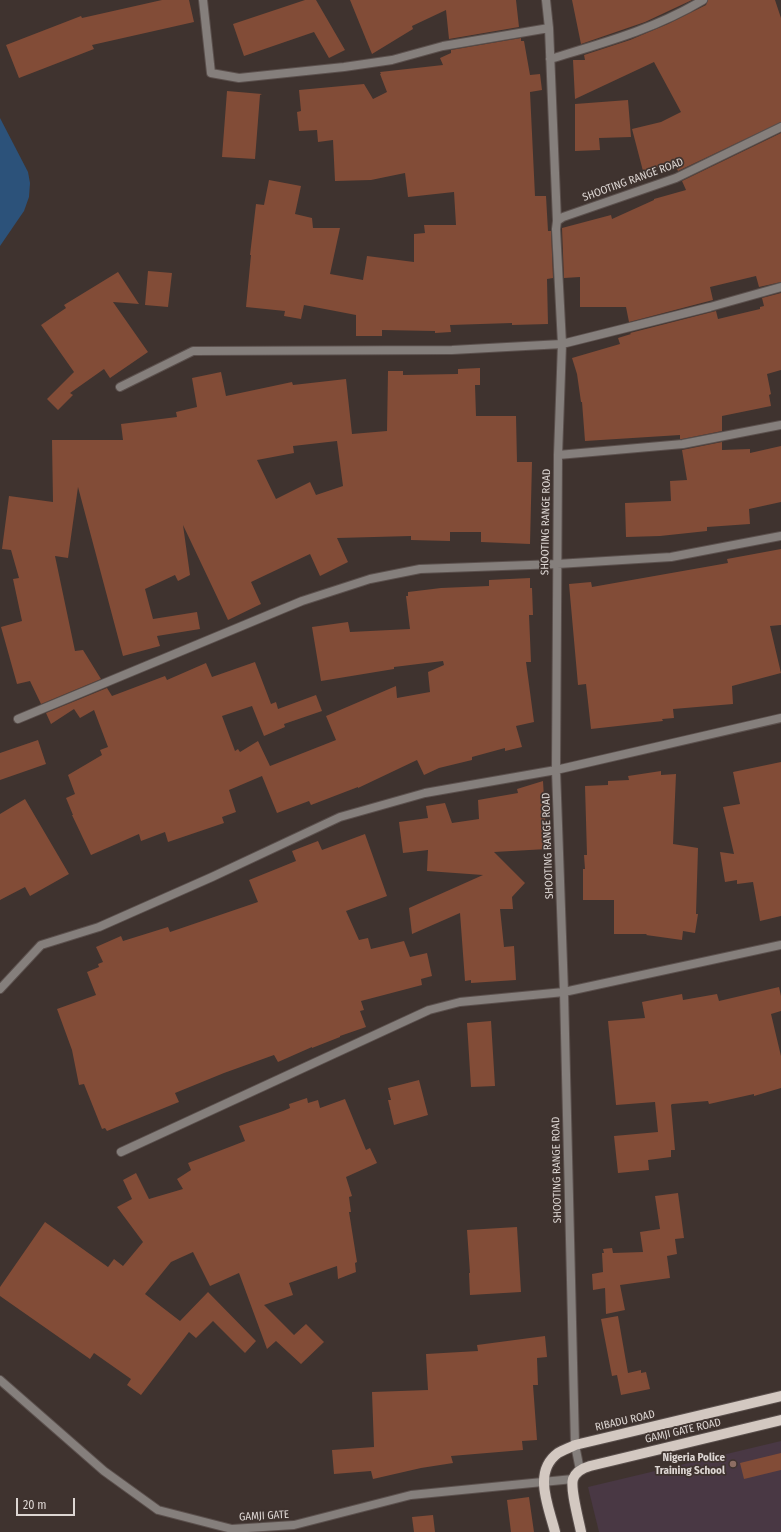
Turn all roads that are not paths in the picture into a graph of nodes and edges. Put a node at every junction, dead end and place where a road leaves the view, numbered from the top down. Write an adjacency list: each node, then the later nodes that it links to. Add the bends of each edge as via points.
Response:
1 (203, 0): 4 (street, via 211,73 239,78 392,60 443,46)
2 (546, 0): 4 (street, SHOOTING RANGE ROAD)
3 (703, 0): 5 (street, via 634,34)
4 (549, 28): 5 (street, SHOOTING RANGE ROAD)
5 (550, 59): 7 (street, SHOOTING RANGE ROAD)
6 (781, 127): 7 (street, SHOOTING RANGE ROAD, via 676,178)
7 (557, 221): 9 (street, SHOOTING RANGE ROAD)
8 (781, 287): 9 (street)
9 (562, 344): 10 (street, via 452,350 193,351); 12 (street, SHOOTING RANGE ROAD)
10 (120, 387)
11 (781, 425): 12 (street, via 683,444)
12 (558, 454): 14 (street, SHOOTING RANGE ROAD)
13 (781, 536): 14 (street, via 671,557)
14 (557, 564): 16 (street, via 420,569 370,579 302,601); 17 (street, SHOOTING RANGE ROAD)
15 (781, 718): 17 (street)
16 (18, 719)
17 (556, 770): 19 (street, via 426,793 340,817 99,926 41,945); 20 (street, SHOOTING RANGE ROAD)
18 (781, 945): 20 (street)
19 (0, 989)
20 (564, 992): 21 (street, via 460,1002 429,1010); 25 (street, SHOOTING RANGE ROAD)
21 (121, 1152)
22 (0, 1380): 28 (street, GAMJI GATE, via 104,1472 158,1510 232,1528 294,1525 411,1495)
23 (781, 1396): 25 (main road, RIBADU ROAD)
24 (781, 1420): 26 (main road, GAMJI GATE ROAD)
25 (575, 1445): 26 (street, SHOOTING RANGE ROAD); 28 (main road, RIBADU ROAD, via 550,1460 545,1469)
26 (580, 1470): 27 (main road)
27 (573, 1479): 28 (street, GAMJI GATE); 30 (main road)
28 (544, 1483): 29 (main road, RIBADU ROAD)
29 (555, 1532)
30 (581, 1532)

